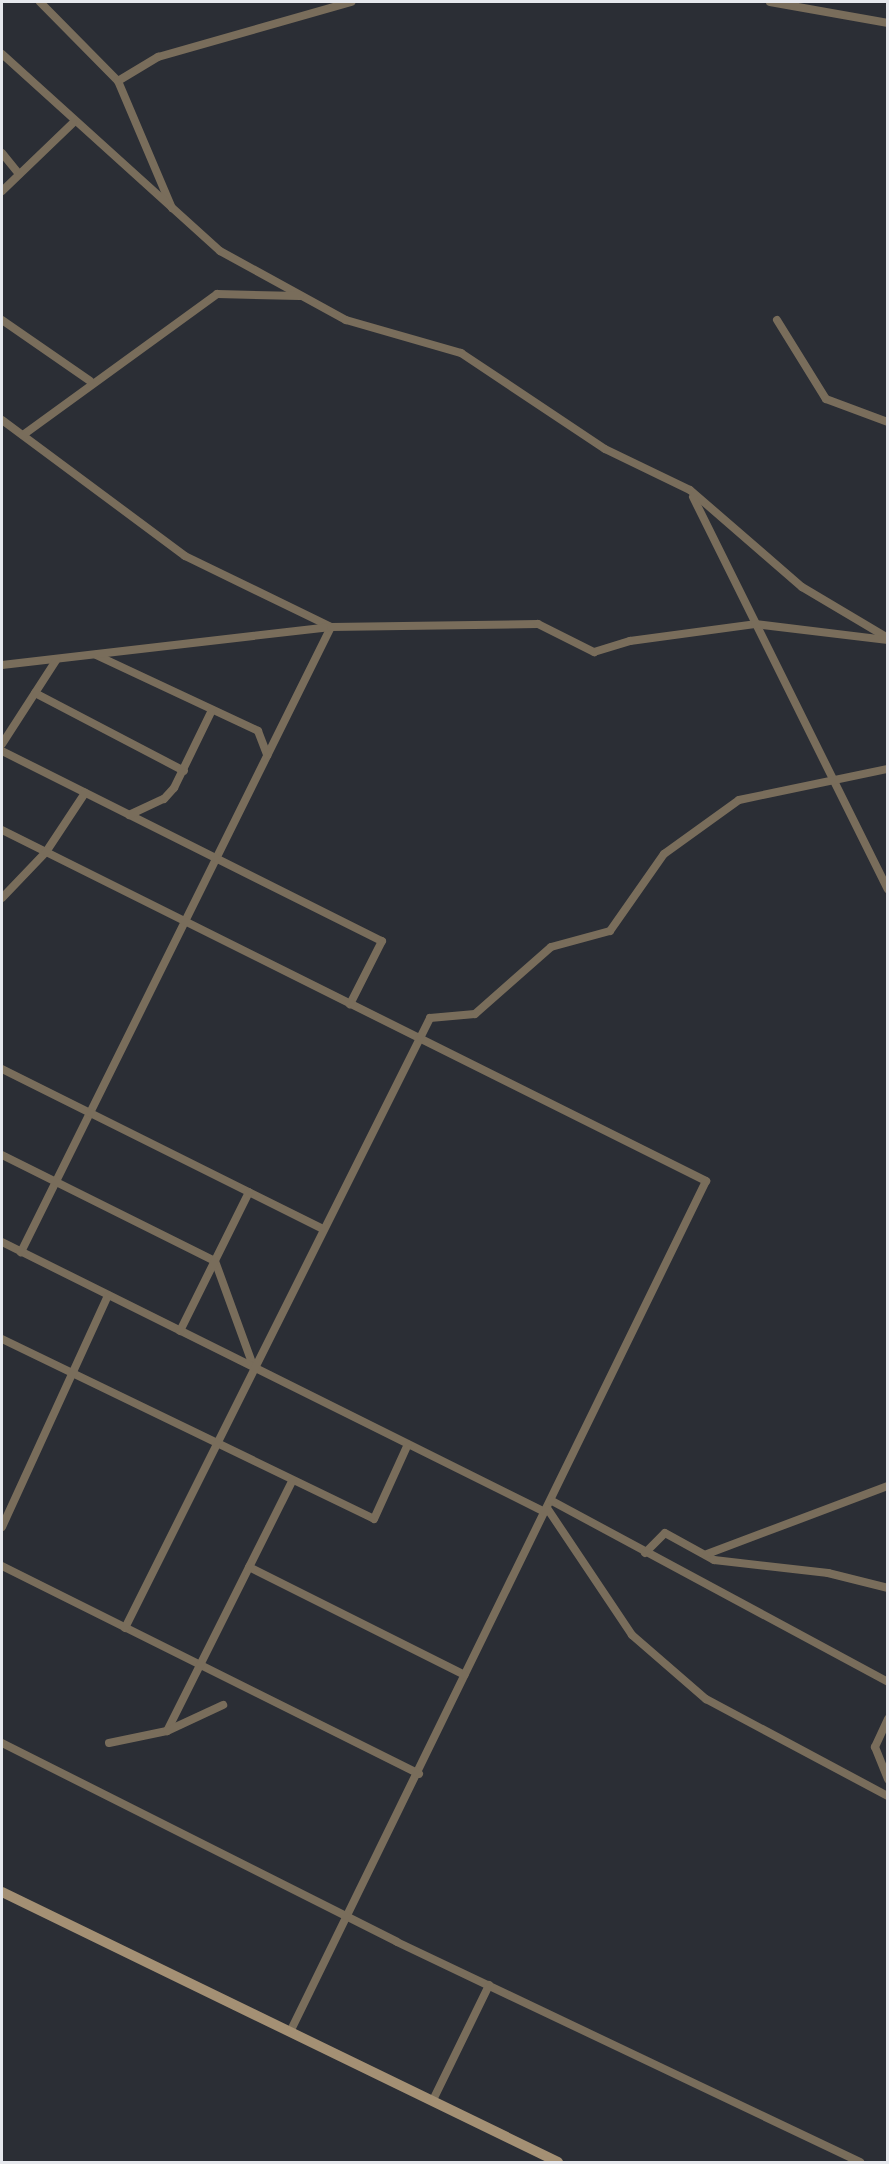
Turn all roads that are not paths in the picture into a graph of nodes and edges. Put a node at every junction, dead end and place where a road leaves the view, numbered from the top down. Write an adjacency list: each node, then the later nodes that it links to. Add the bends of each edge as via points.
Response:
1 (40, 2): 6 (street)
2 (351, 2): 6 (street, via 158,57)
3 (770, 2): 4 (street)
4 (888, 23)
5 (2, 54): 7 (street)
6 (118, 81): 11 (street)
7 (73, 123): 9 (street); 11 (street)
8 (2, 153): 9 (street)
9 (19, 174): 10 (street)
10 (2, 191)
11 (173, 212): 12 (street, via 220,251)
12 (302, 296): 15 (street, via 217,294); 19 (street, via 346,320 462,354 605,449)
13 (2, 320): 15 (street)
14 (777, 320): 17 (street, via 826,399)
15 (90, 381): 18 (street)
16 (2, 420): 18 (street)
17 (888, 422)
18 (23, 435): 21 (street, via 185,556)
19 (690, 490): 20 (street); 22 (street, via 802,587)
20 (755, 624): 21 (street, via 630,641 594,652 538,624); 22 (street); 33 (street)
21 (331, 627): 23 (street); 30 (street)
22 (888, 639)
23 (94, 655): 24 (street); 27 (street)
24 (57, 659): 25 (street); 26 (street)
25 (2, 665)
26 (35, 693): 28 (street); 32 (street)
27 (212, 710): 30 (street, via 258,731); 32 (street)
28 (2, 744)
29 (2, 751): 34 (street)
30 (267, 756): 38 (street)
31 (888, 769): 33 (street)
32 (184, 771): 35 (street, via 164,799)
33 (830, 780): 39 (street); 43 (street, via 739,800 664,854 610,931 551,947 475,1014 430,1018)
34 (85, 793): 35 (street); 37 (street)
35 (129, 815): 38 (street)
36 (2, 830): 37 (street)
37 (46, 852): 40 (street); 41 (street)
38 (217, 858): 41 (street); 42 (street, via 382,940)
39 (888, 889)
40 (2, 898)
41 (185, 921): 42 (street); 45 (street)
42 (351, 1004): 43 (street)
43 (418, 1037): 49 (street); 62 (street, via 706,1180)
44 (2, 1069): 45 (street)
45 (90, 1113): 47 (street); 48 (street)
46 (2, 1155): 47 (street)
47 (56, 1182): 51 (street); 52 (street)
48 (249, 1192): 49 (street); 52 (street)
49 (323, 1229): 56 (street)
50 (2, 1242): 51 (street)
51 (21, 1252): 53 (street)
52 (214, 1261): 54 (street); 56 (street)
53 (108, 1295): 54 (street); 57 (street)
54 (180, 1331): 56 (street)
55 (2, 1339): 57 (street)
56 (254, 1368): 58 (street); 59 (street)
57 (72, 1373): 58 (street); 63 (street)
58 (217, 1443): 60 (street); 69 (street)
59 (408, 1444): 60 (street, via 374,1520); 62 (street)
60 (292, 1481): 67 (street)
61 (888, 1486): 65 (street)
62 (548, 1507): 64 (street); 71 (street); 80 (street, via 632,1635 706,1699)
63 (2, 1527)
64 (645, 1553): 65 (street, via 665,1533); 72 (street)
65 (707, 1554): 68 (street, via 714,1560 828,1573)
66 (2, 1566): 69 (street)
67 (249, 1567): 70 (street); 71 (street)
68 (888, 1588)
69 (125, 1628): 70 (street)
70 (200, 1665): 75 (street); 78 (street)
71 (465, 1676): 78 (street)
72 (888, 1682)
73 (223, 1705): 75 (street)
74 (888, 1719): 79 (street, via 875,1747)
75 (167, 1731): 77 (street)
76 (2, 1743): 82 (street)
77 (109, 1743)
78 (418, 1774): 82 (street)
79 (888, 1779)
80 (888, 1796)
81 (2, 1892): 84 (main road)
82 (345, 1916): 83 (street); 84 (street)
83 (489, 1985): 85 (street); 87 (street)
84 (290, 2032): 85 (main road)
85 (433, 2100): 86 (main road)
86 (558, 2163)
87 (860, 2163)

